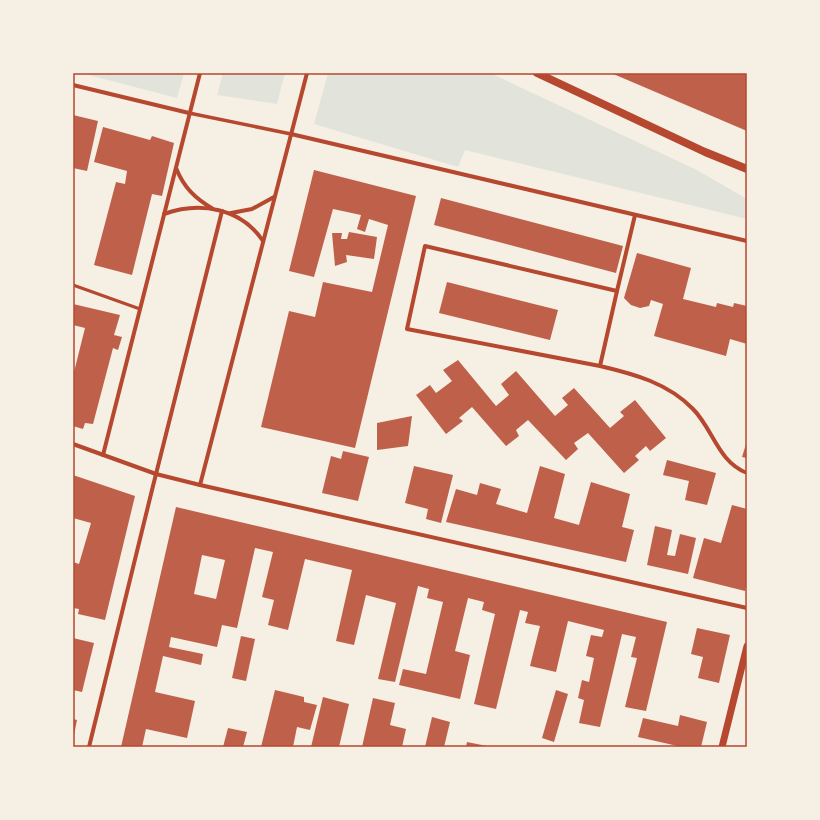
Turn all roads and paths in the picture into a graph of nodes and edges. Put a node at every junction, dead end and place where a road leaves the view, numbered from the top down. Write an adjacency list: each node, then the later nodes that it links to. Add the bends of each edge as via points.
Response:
1 (200, 73): 5 (street)
2 (307, 73): 6 (street)
3 (537, 73): 8 (main road, via 705,152)
4 (73, 85): 5 (street)
5 (189, 113): 6 (street); 7 (street)
6 (291, 134): 9 (street); 14 (street)
7 (176, 167): 10 (street, via 190,193); 12 (street)
8 (747, 169)
9 (275, 196): 13 (street, via 252,209); 15 (street)
10 (214, 209): 11 (street); 12 (street, via 187,208)
11 (222, 211): 13 (street); 24 (street)
12 (164, 214): 19 (street)
13 (230, 214): 15 (street, via 246,221)
14 (635, 215): 16 (street); 18 (street)
15 (263, 241): 25 (street)
16 (747, 241)
17 (73, 285): 19 (lane)
18 (617, 291): 20 (street); 20 (street, via 425,246 407,329)
19 (140, 309): 22 (street)
20 (600, 366): 23 (street, via 644,378 677,394 694,410 730,463)
21 (73, 444): 22 (street)
22 (103, 455): 24 (street)
23 (747, 473)
24 (156, 474): 25 (street); 28 (street)
25 (200, 485): 26 (street)
26 (747, 608)
27 (747, 646): 29 (street)
28 (90, 747)
29 (722, 747)

